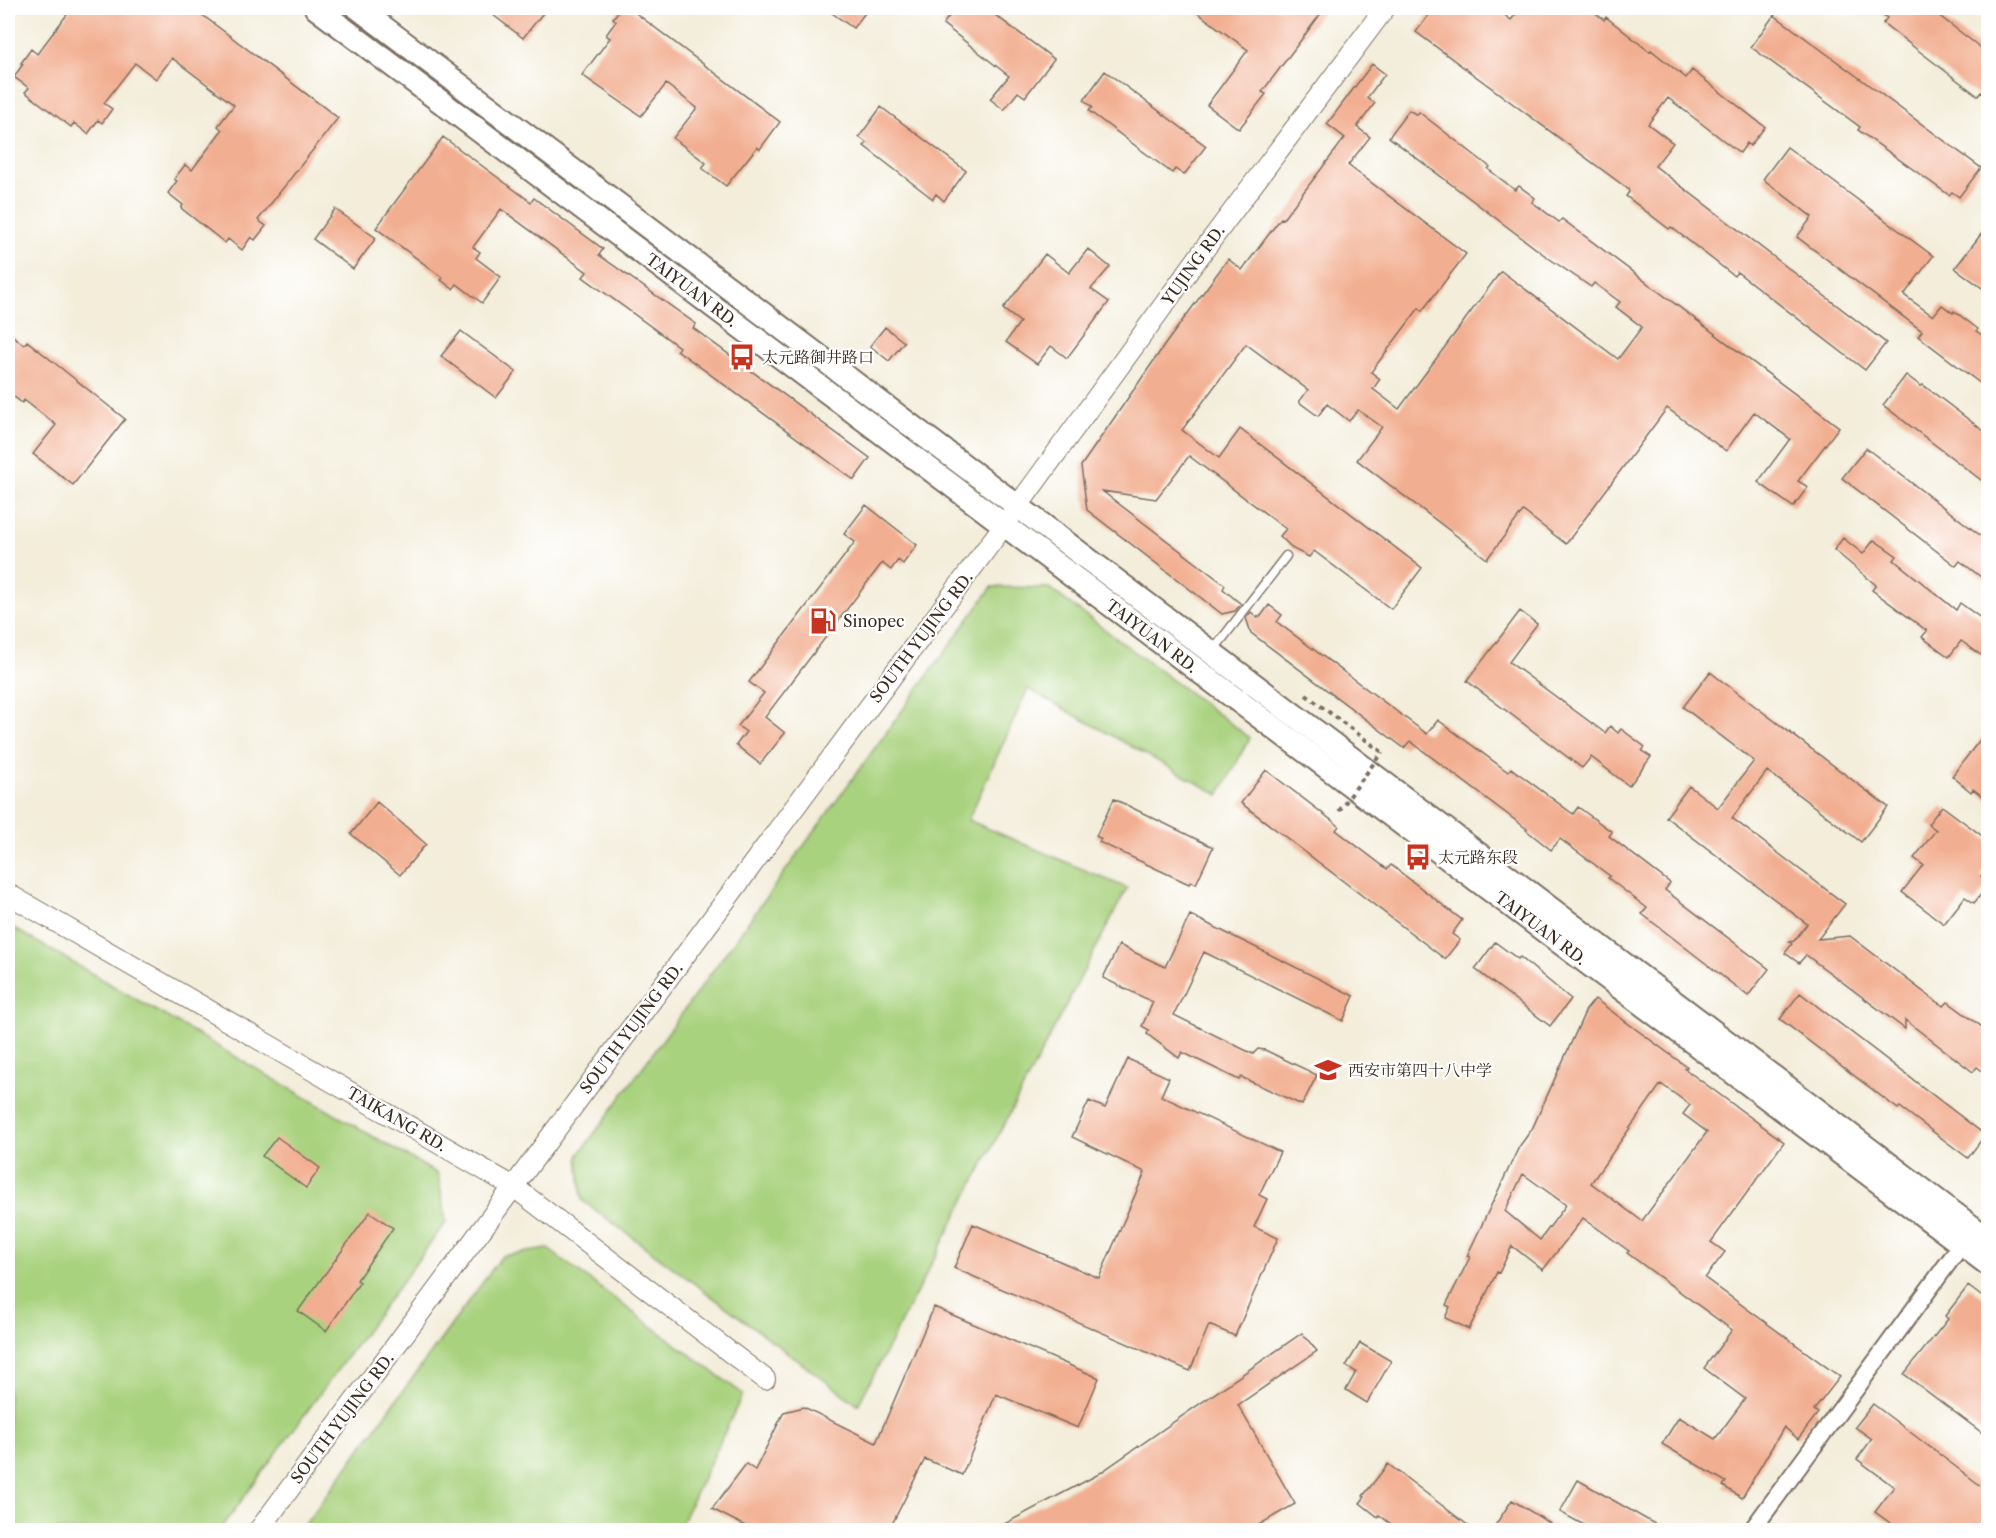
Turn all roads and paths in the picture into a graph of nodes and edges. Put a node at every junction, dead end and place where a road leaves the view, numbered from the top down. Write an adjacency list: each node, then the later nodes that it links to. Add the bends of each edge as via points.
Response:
1 (316, 8): 5 (main road, TAIYUAN RD.)
2 (358, 8): 4 (main road, TAIYUAN RD.)
3 (1386, 8): 4 (street, YUJING RD.)
4 (1017, 506): 5 (street, YUJING RD.); 7 (main road, TAIYUAN RD.)
5 (1004, 525): 11 (street, SOUTH YUJING RD.); 13 (main road, TAIYUAN RD.)
6 (1286, 556): 7 (lane)
7 (1211, 652): 12 (main road, TAIYUAN RD.)
8 (1382, 752): 9 (path, bridge)
9 (1339, 811)
10 (8, 894): 11 (street, TAIKANG RD.)
11 (514, 1187): 15 (street, TAIKANG RD.); 16 (street, SOUTH YUJING RD.)
12 (1989, 1239)
13 (1962, 1244): 14 (main road, TAIYUAN RD.); 17 (street)
14 (1989, 1264)
15 (765, 1379)
16 (259, 1530)
17 (1752, 1530)

